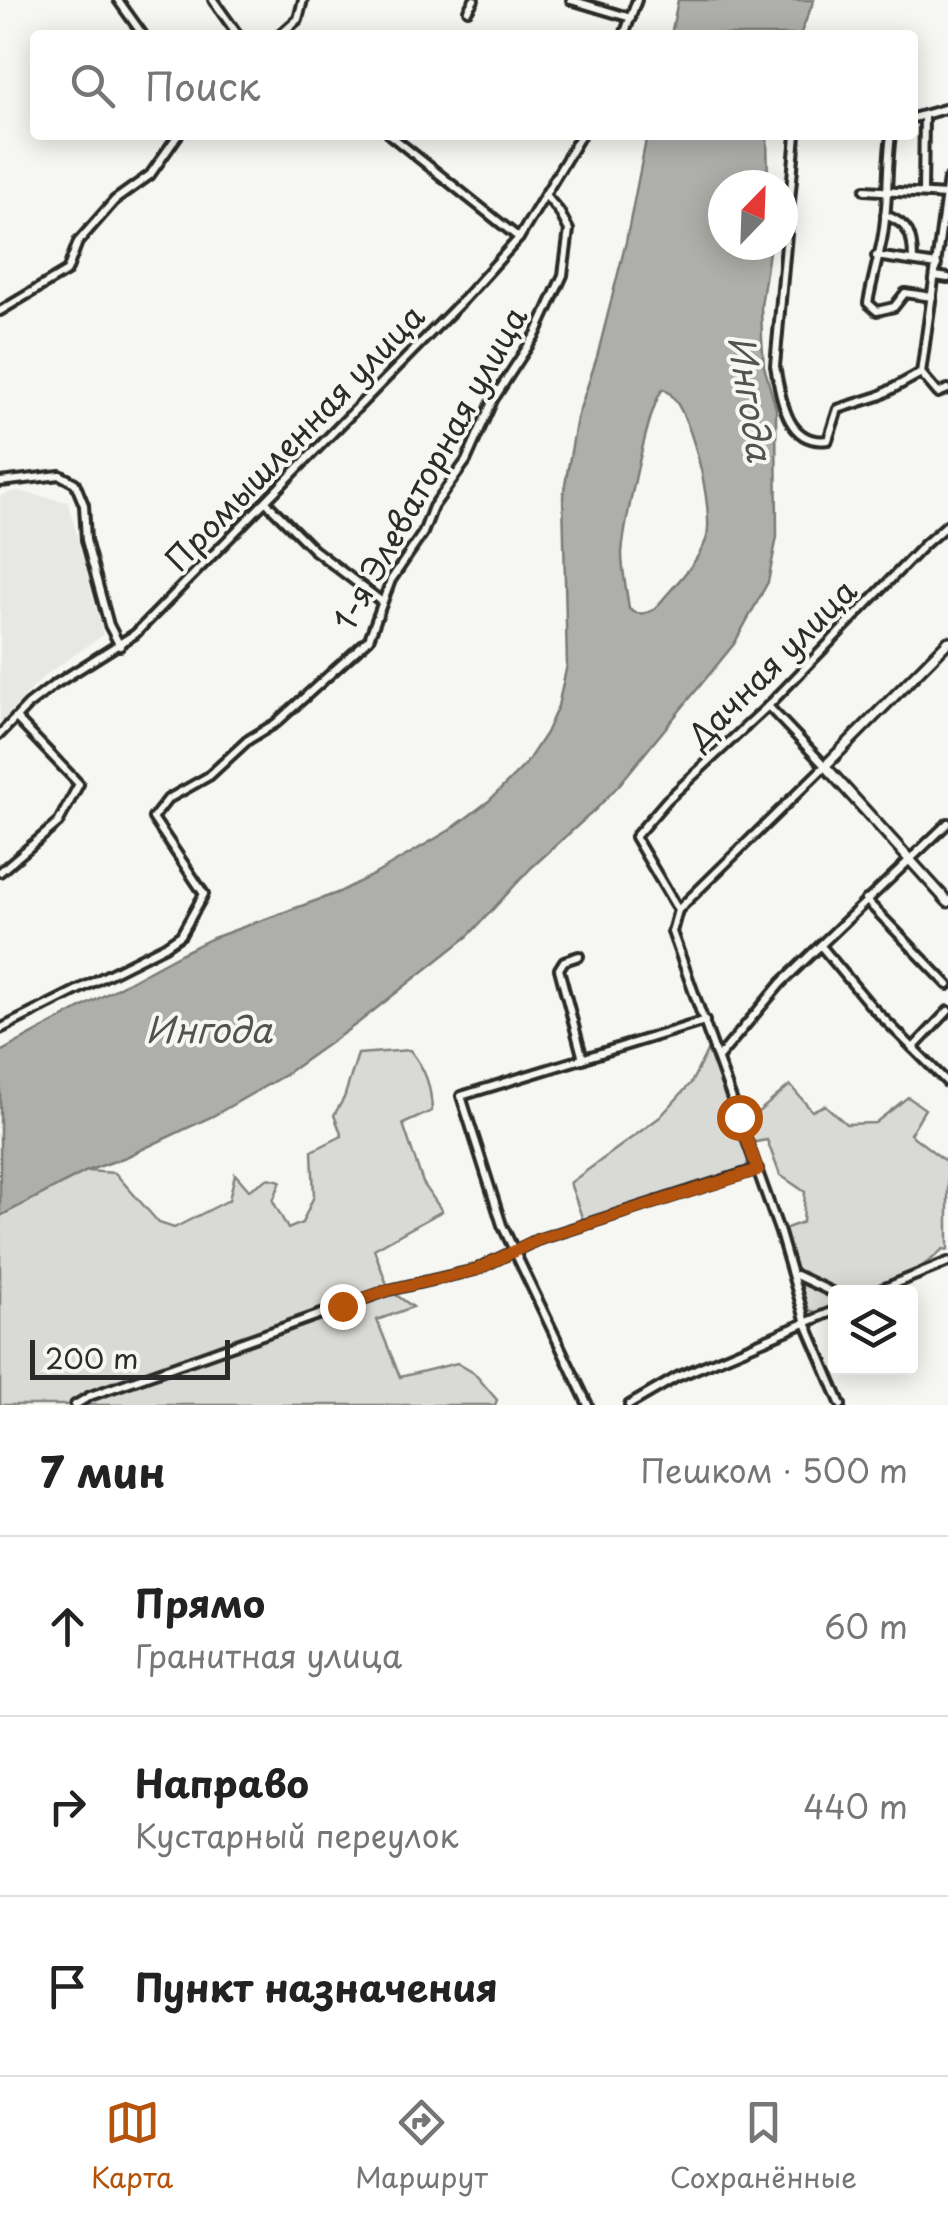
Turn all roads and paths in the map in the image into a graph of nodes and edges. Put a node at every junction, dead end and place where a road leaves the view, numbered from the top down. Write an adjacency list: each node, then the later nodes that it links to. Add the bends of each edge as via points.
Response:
1 (118, 0): 9 (street)
2 (212, 0): 10 (street)
3 (304, 0): 11 (street)
4 (474, 0): 7 (street)
5 (571, 0): 8 (street)
6 (637, 0): 8 (street)
7 (468, 10)
8 (630, 18): 12 (street)
9 (139, 30)
10 (234, 30)
11 (286, 30)
12 (626, 30)
13 (948, 108): 14 (street)
14 (924, 115): 15 (street); 24 (street)
15 (918, 117)
16 (174, 140): 35 (street, via 150,175 115,200 78,242 68,271)
17 (396, 140): 28 (street)
18 (577, 140): 26 (street, Промышленная улица)
19 (796, 140): 36 (street, via 774,366 795,432 815,442 828,440 838,410)
20 (891, 140): 23 (street)
21 (948, 179): 25 (street)
22 (865, 190): 23 (street)
23 (887, 192): 24 (street); 27 (street)
24 (923, 192): 25 (street)
25 (946, 195): 31 (street)
26 (546, 196): 28 (street, Промышленная улица); 41 (street, 1-я Элеваторная улица, via 568,230 562,275 536,334)
27 (885, 215): 29 (street); 30 (street, via 907,227)
28 (519, 238): 39 (street, Промышленная улица)
29 (876, 256): 30 (street); 34 (street, via 870,308 894,307 905,293)
30 (913, 260): 31 (street)
31 (937, 265): 32 (street)
32 (936, 276): 33 (street); 34 (street)
33 (948, 278)
34 (932, 297): 36 (street)
35 (0, 312)
36 (920, 373): 37 (street, via 938,394)
37 (948, 389)
38 (0, 482): 43 (street, via 60,474 75,484)
39 (266, 502): 41 (street); 43 (street, Промышленная улица)
40 (948, 524): 44 (street, Дачная улица)
41 (382, 602): 59 (street, 1-я Элеваторная улица, via 369,639 319,687 153,818 204,894 181,935)
42 (948, 642): 47 (street)
43 (120, 646): 45 (street, Промышленная улица, via 54,685)
44 (768, 706): 47 (street); 53 (street, Дачная улица, via 635,837)
45 (16, 718): 46 (street, Промышленная улица); 50 (street, via 79,784 58,823)
46 (0, 734)
47 (826, 766): 49 (street); 53 (street)
48 (948, 823): 49 (street)
49 (910, 860): 51 (street); 52 (street)
50 (0, 872)
51 (866, 900): 54 (street); 56 (street)
52 (948, 902)
53 (678, 910): 58 (street, via 672,932)
54 (821, 946): 60 (street); 62 (street)
55 (579, 956): 61 (street, via 559,969)
56 (948, 984)
57 (947, 1014): 60 (street)
58 (704, 1021): 61 (street); 62 (street)
59 (0, 1029)
60 (912, 1048): 63 (street)
61 (582, 1058): 65 (street, via 461,1096)
62 (718, 1058): 64 (street)
63 (948, 1083)
64 (758, 1170): 65 (street); 67 (street)
65 (514, 1250): 72 (street, via 476,1270 367,1298); 73 (street)
66 (948, 1262): 68 (street)
67 (794, 1274): 69 (street); 71 (street)
68 (892, 1285)
69 (828, 1290)
70 (828, 1314): 71 (street)
71 (806, 1324): 74 (street); 75 (street)
72 (75, 1405)
73 (588, 1405)
74 (628, 1405)
75 (841, 1405)

